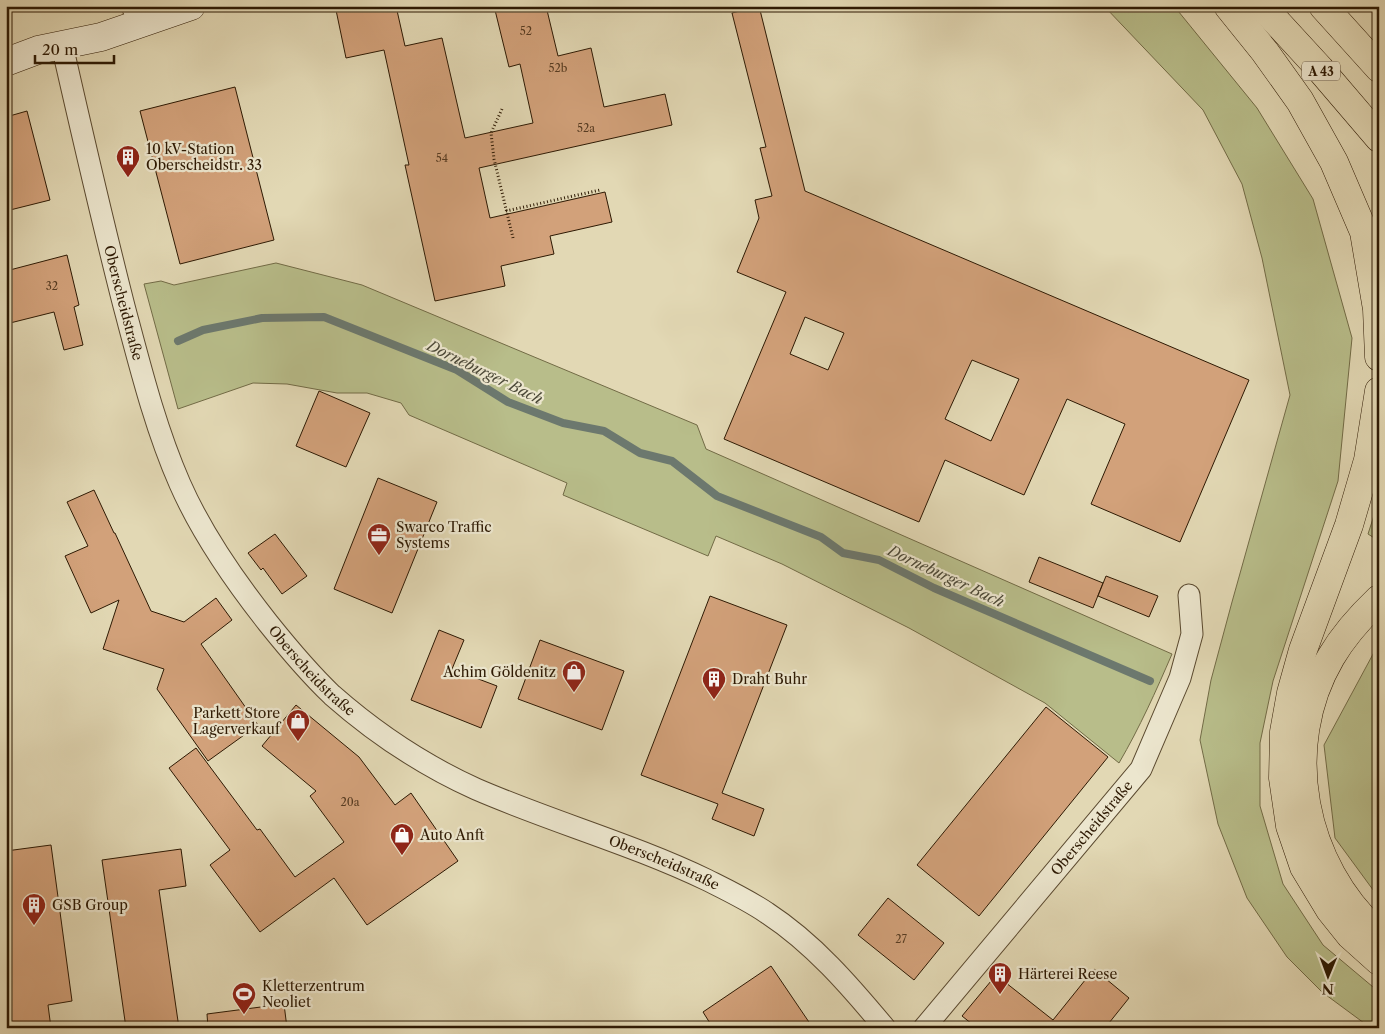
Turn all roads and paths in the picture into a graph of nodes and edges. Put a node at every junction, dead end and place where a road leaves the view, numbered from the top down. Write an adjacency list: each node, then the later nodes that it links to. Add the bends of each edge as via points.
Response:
1 (191, 6): 5 (street)
2 (1228, 6): 14 (highway, via 1300,101 1338,171 1364,232 1377,309)
3 (1262, 6): 10 (highway, A 43)
4 (1323, 6): 8 (highway)
5 (140, 15): 6 (street, via 101,37)
6 (62, 45): 7 (street); 22 (street, Oberscheidstraße, via 106,234 165,448 181,486 220,556 278,635 333,695 402,747 438,769 537,814 673,865 767,912 795,933 852,989)
7 (6, 62)
8 (1379, 68)
9 (502, 109): 12 (path, via 491,133)
10 (1379, 138)
11 (600, 190): 12 (path)
12 (506, 211): 13 (path)
13 (512, 238)
14 (1379, 357)
15 (1379, 392): 21 (highway, via 1368,460 1352,516 1303,650 1291,693 1284,732 1283,778 1290,826 1304,867 1330,910 1350,935)
16 (1189, 595): 23 (street, Oberscheidstraße, via 1192,634 1180,678 1141,769)
17 (1379, 599): 20 (highway, via 1351,627 1326,666 1312,698 1304,737 1302,773 1309,821 1320,854 1346,898)
18 (1374, 801): 19 (path)
19 (1379, 804)
20 (1379, 934)
21 (1379, 961)
22 (885, 1028)
23 (924, 1028)

